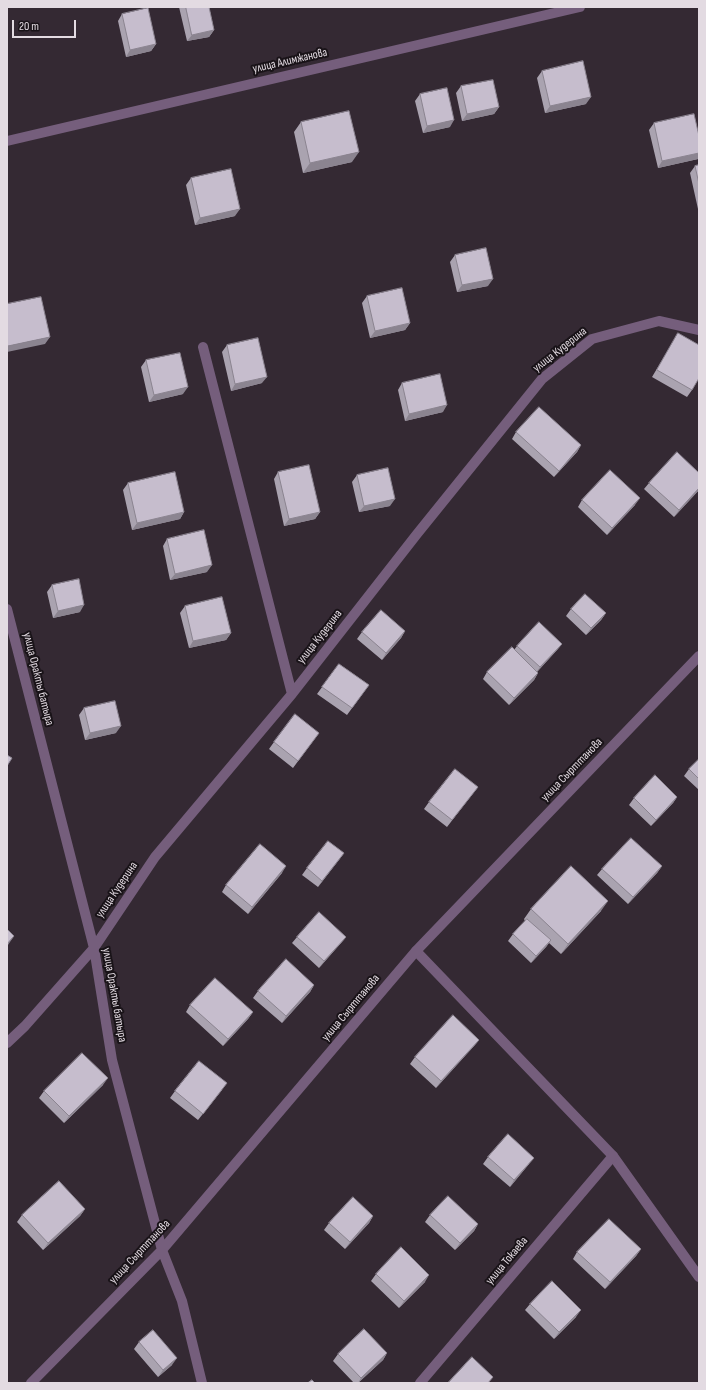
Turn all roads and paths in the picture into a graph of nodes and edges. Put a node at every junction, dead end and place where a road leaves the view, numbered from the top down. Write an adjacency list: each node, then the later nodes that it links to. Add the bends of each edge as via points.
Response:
1 (580, 7): 2 (street, улица Алимжанова)
2 (7, 141)
3 (699, 330): 7 (street, улица Кудерина, via 659,321 592,339 542,379 416,534)
4 (203, 347): 7 (street)
5 (7, 609): 8 (street, улица Оракты батыра)
6 (699, 656): 9 (street, улица Сырттанова)
7 (292, 694): 8 (street, улица Кудерина, via 155,857)
8 (94, 948): 10 (street, улица Кудерина); 12 (street, улица Оракты батыра, via 112,1060)
9 (416, 951): 11 (street); 12 (street, улица Сырттанова)
10 (7, 1043)
11 (613, 1156): 13 (street); 16 (street, улица Токаева)
12 (162, 1250): 14 (street, улица Сырттанова); 15 (street, улица Оракты батыра, via 182,1301)
13 (699, 1277)
14 (30, 1383)
15 (202, 1383)
16 (420, 1383)

